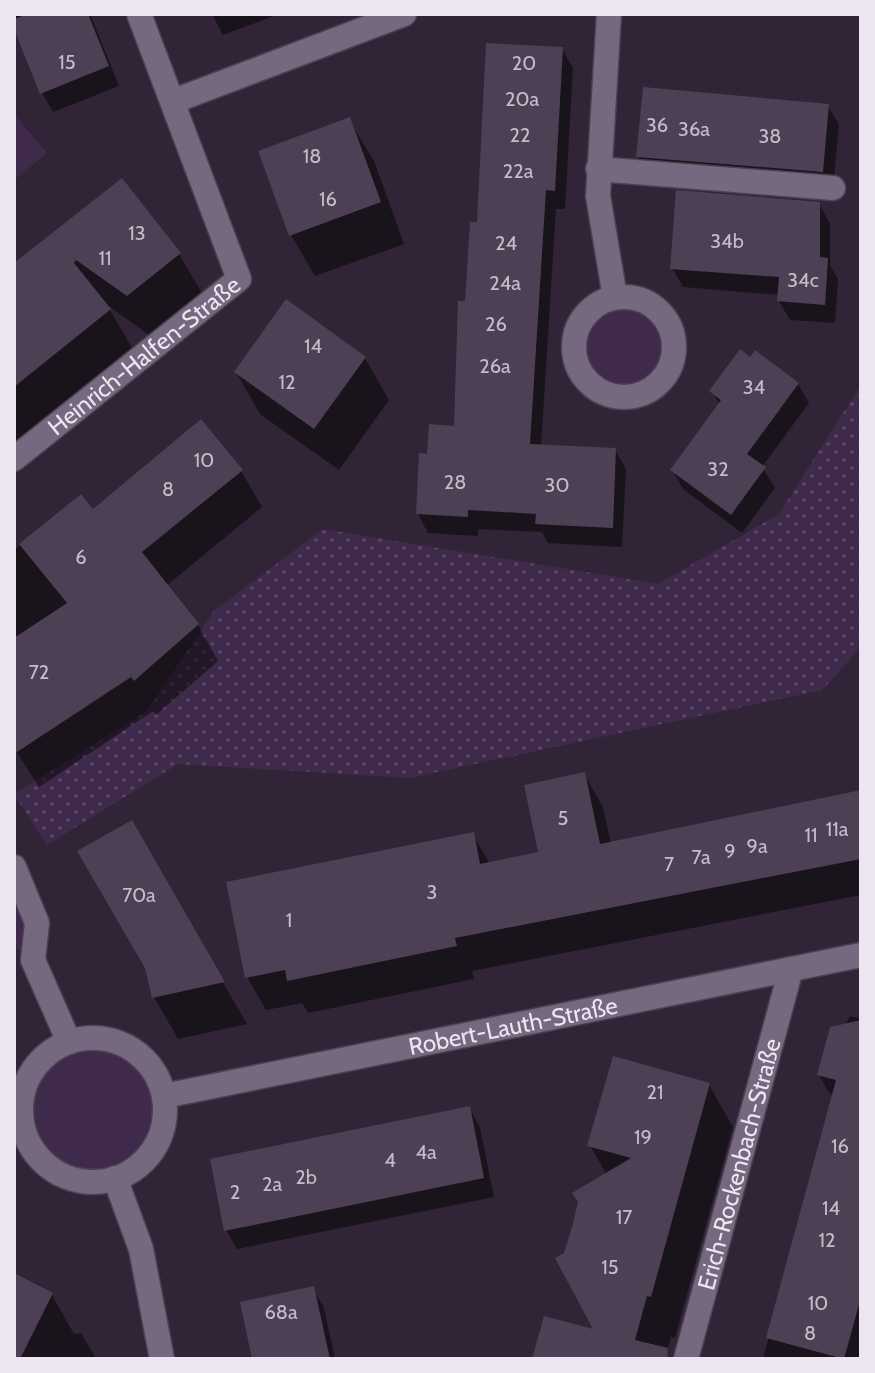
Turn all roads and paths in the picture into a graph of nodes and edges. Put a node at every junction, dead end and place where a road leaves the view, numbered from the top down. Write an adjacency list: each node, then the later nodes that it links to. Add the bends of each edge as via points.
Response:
1 (139, 14): 4 (street, Heinrich-Halfen-Straße)
2 (404, 14): 4 (street)
3 (609, 14): 5 (street)
4 (174, 101): 8 (street, Heinrich-Halfen-Straße, via 239,279)
5 (598, 169): 6 (street); 7 (street)
6 (833, 188)
7 (615, 297): 7 (street, via 587,312 576,333 574,357 596,389 634,397 663,378 674,346 671,329 649,303)
8 (14, 459)
9 (14, 867): 10 (street, via 37,923)
10 (24, 954): 13 (street)
11 (861, 955): 12 (street, Robert-Lauth-Straße)
12 (791, 969): 14 (street, Robert-Lauth-Straße); 18 (street, Erich-Rockenbach-Straße)
13 (69, 1042): 14 (street, via 110,1039 129,1047 151,1068); 15 (street, via 42,1059 25,1086)
14 (164, 1096): 16 (street, via 162,1127 149,1155)
15 (20, 1135): 16 (street, via 41,1161 68,1178)
16 (115, 1178): 17 (street, via 141,1249)
17 (162, 1359)
18 (686, 1359)

